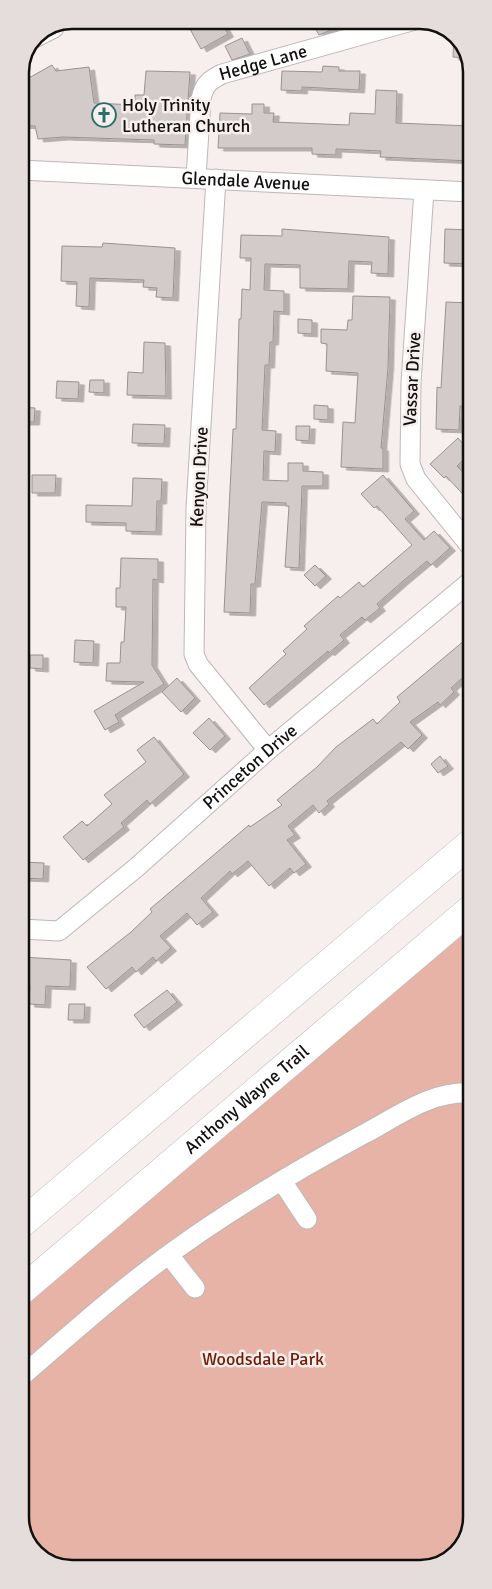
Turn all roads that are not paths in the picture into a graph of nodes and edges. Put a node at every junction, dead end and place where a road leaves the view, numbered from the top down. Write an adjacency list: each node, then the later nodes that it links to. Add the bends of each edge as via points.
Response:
1 (383, 29): 3 (street, Hedge Lane, via 222,74 211,80 204,87 201,99)
2 (29, 170): 3 (street, Glendale Avenue)
3 (196, 178): 4 (street, Glendale Avenue)
4 (216, 179): 5 (street, Glendale Avenue); 9 (street, Kenyon Drive, via 196,508 194,654 198,664)
5 (424, 190): 6 (street, Glendale Avenue); 7 (street, Vassar Drive, via 411,383 410,464 416,479)
6 (463, 192)
7 (463, 537)
8 (463, 588): 9 (street, Princeton Drive)
9 (268, 750): 12 (street, Princeton Drive, via 136,867 59,930)
10 (463, 850): 15 (highway)
11 (463, 916): 18 (highway, Anthony Wayne Trail)
12 (29, 929)
13 (463, 1093): 14 (street, via 428,1099)
14 (282, 1181): 16 (street); 17 (street)
15 (29, 1217)
16 (306, 1218)
17 (169, 1255): 19 (street); 20 (street)
18 (29, 1284)
19 (195, 1288)
20 (29, 1370)

